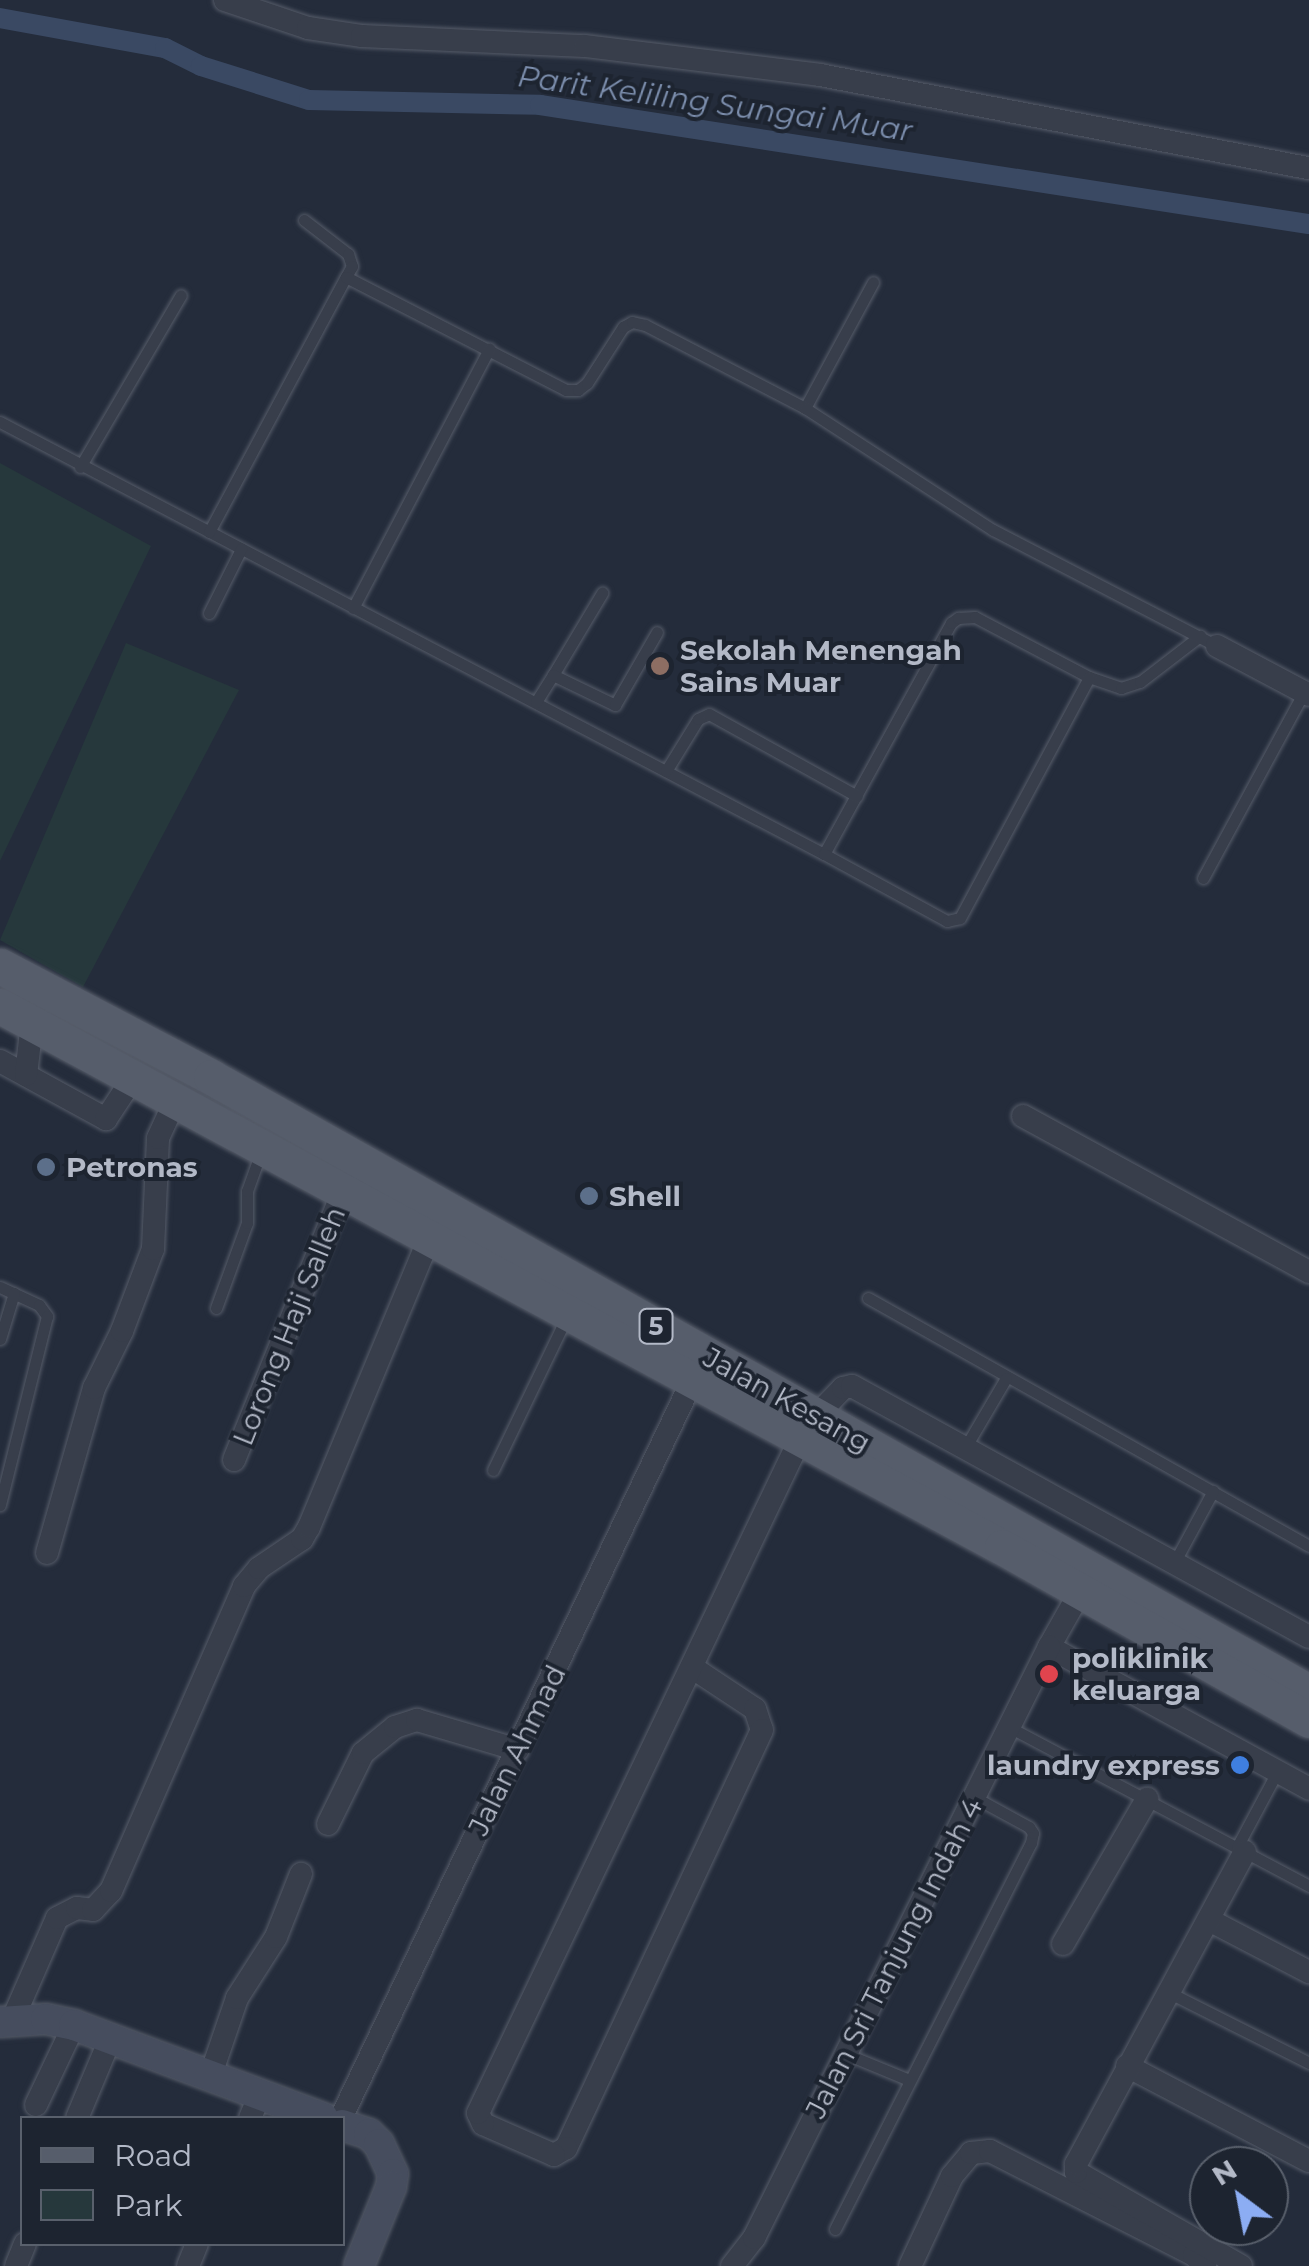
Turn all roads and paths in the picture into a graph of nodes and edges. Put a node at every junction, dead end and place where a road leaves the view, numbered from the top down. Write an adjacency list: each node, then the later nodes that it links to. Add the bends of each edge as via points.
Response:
1 (225, 0): 2 (street, via 308,28 362,36 585,46 820,74)
2 (1309, 168)
3 (304, 220): 4 (lane, via 348,254 352,266)
4 (346, 277): 7 (lane); 11 (lane)
5 (873, 282): 8 (lane)
6 (181, 295): 10 (lane)
7 (490, 350): 8 (lane, via 578,390 623,327 644,324); 14 (lane)
8 (806, 408): 17 (lane, via 993,530)
9 (0, 422): 10 (lane)
10 (80, 467): 11 (lane)
11 (208, 532): 12 (lane)
12 (241, 549): 14 (lane); 15 (lane)
13 (602, 593): 18 (lane)
14 (353, 608): 21 (lane)
15 (209, 612)
16 (657, 632): 18 (lane, via 615,705)
17 (1208, 641): 19 (lane, via 1131,686); 20 (street)
18 (553, 675): 21 (lane)
19 (1089, 677): 23 (lane, via 975,617 958,618); 24 (lane, via 960,918 947,921)
20 (1306, 694): 25 (lane)
21 (536, 702): 22 (lane)
22 (666, 770): 23 (lane, via 698,719 709,714); 24 (lane)
23 (857, 796): 24 (lane)
24 (824, 854)
25 (1202, 878)
26 (0, 966): 45 (main road, Jalan Kesang / 5)
27 (11, 1016): 29 (street); 30 (main road, Jalan Kesang / 5)
28 (0, 1061): 29 (street)
29 (26, 1075): 30 (street, via 106,1119)
30 (132, 1078): 31 (main road, Jalan Kesang / 5)
31 (175, 1102): 33 (main road, Jalan Kesang / 5); 52 (street, via 158,1138 152,1250 94,1388)
32 (1023, 1116): 36 (street)
33 (262, 1148): 34 (main road, Jalan Kesang / 5); 40 (lane, via 247,1191 247,1223)
34 (344, 1192): 35 (main road, Jalan Kesang / 5); 47 (street, Lorong Haji Salleh)
35 (429, 1238): 41 (main road, Jalan Kesang / 5); 74 (street, via 309,1528 249,1578 111,1891 93,1910 77,1908 57,1918)
36 (1309, 1272)
37 (0, 1287): 38 (lane)
38 (14, 1293): 42 (lane); 50 (lane, via 39,1305 47,1328)
39 (868, 1298): 43 (lane)
40 (216, 1308)
41 (568, 1314): 44 (main road, Jalan Kesang / 5); 48 (lane)
42 (0, 1339)
43 (1006, 1378): 46 (lane); 49 (lane)
44 (692, 1381): 45 (main road, Jalan Kesang / 5); 61 (street, Jalan Ahmad)
45 (818, 1415): 46 (street, via 852,1386); 54 (main road, Jalan Kesang / 5, via 1002,1548); 57 (street); 58 (main road, Jalan Kesang / 5)
46 (964, 1448): 53 (street)
47 (234, 1460)
48 (493, 1470)
49 (1213, 1491): 51 (lane); 53 (lane)
50 (1, 1498)
51 (1309, 1546)
52 (47, 1553)
53 (1174, 1564): 55 (street)
54 (1078, 1594): 56 (street, Jalan Sri Tanjung Indah 4); 59 (main road, Jalan Kesang / 5)
55 (1309, 1637)
56 (1049, 1647): 60 (street, Jalan Sri Tanjung Indah 4); 62 (street)
57 (694, 1668): 57 (street, via 755,1708 762,1730 566,2148 554,2155 483,2124 478,2113)
58 (1309, 1692)
59 (1309, 1720)
60 (1010, 1727): 64 (street, Jalan Sri Tanjung Indah 4); 65 (lane)
61 (518, 1750): 66 (street, via 417,1720 395,1727 363,1753); 86 (street, Jalan Ahmad)
62 (1276, 1772): 63 (street); 67 (lane)
63 (1309, 1789)
64 (974, 1797): 77 (street, Jalan Sri Tanjung Indah 4); 81 (lane, via 1034,1833)
65 (1147, 1800): 67 (lane); 71 (street)
66 (328, 1824)
67 (1241, 1849): 69 (lane); 70 (street)
68 (301, 1874): 80 (street, via 276,1937 237,1998)
69 (1309, 1886)
70 (1209, 1920): 72 (street); 73 (street)
71 (1063, 1944)
72 (1309, 1972)
73 (1168, 1992): 78 (lane); 79 (street)
74 (6, 2022): 75 (street)
75 (74, 2024): 76 (street); 82 (street)
76 (110, 2039): 80 (street); 84 (street)
77 (846, 2054): 81 (lane); 91 (street, Jalan Sri Tanjung Indah 4, via 754,2238)
78 (1309, 2063)
79 (1127, 2066): 88 (street); 94 (street, via 1076,2172)
80 (210, 2077): 83 (street)
81 (909, 2080): 89 (lane)
82 (36, 2104)
83 (255, 2107): 85 (street)
84 (78, 2116)
85 (311, 2116)
86 (345, 2116)
87 (345, 2123): 90 (street, via 380,2144 393,2174)
88 (1309, 2161)
89 (835, 2229)
90 (359, 2266)
91 (732, 2266)
92 (910, 2266): 93 (street, via 952,2176 971,2153 990,2151)
93 (1205, 2266)
94 (1242, 2266)

